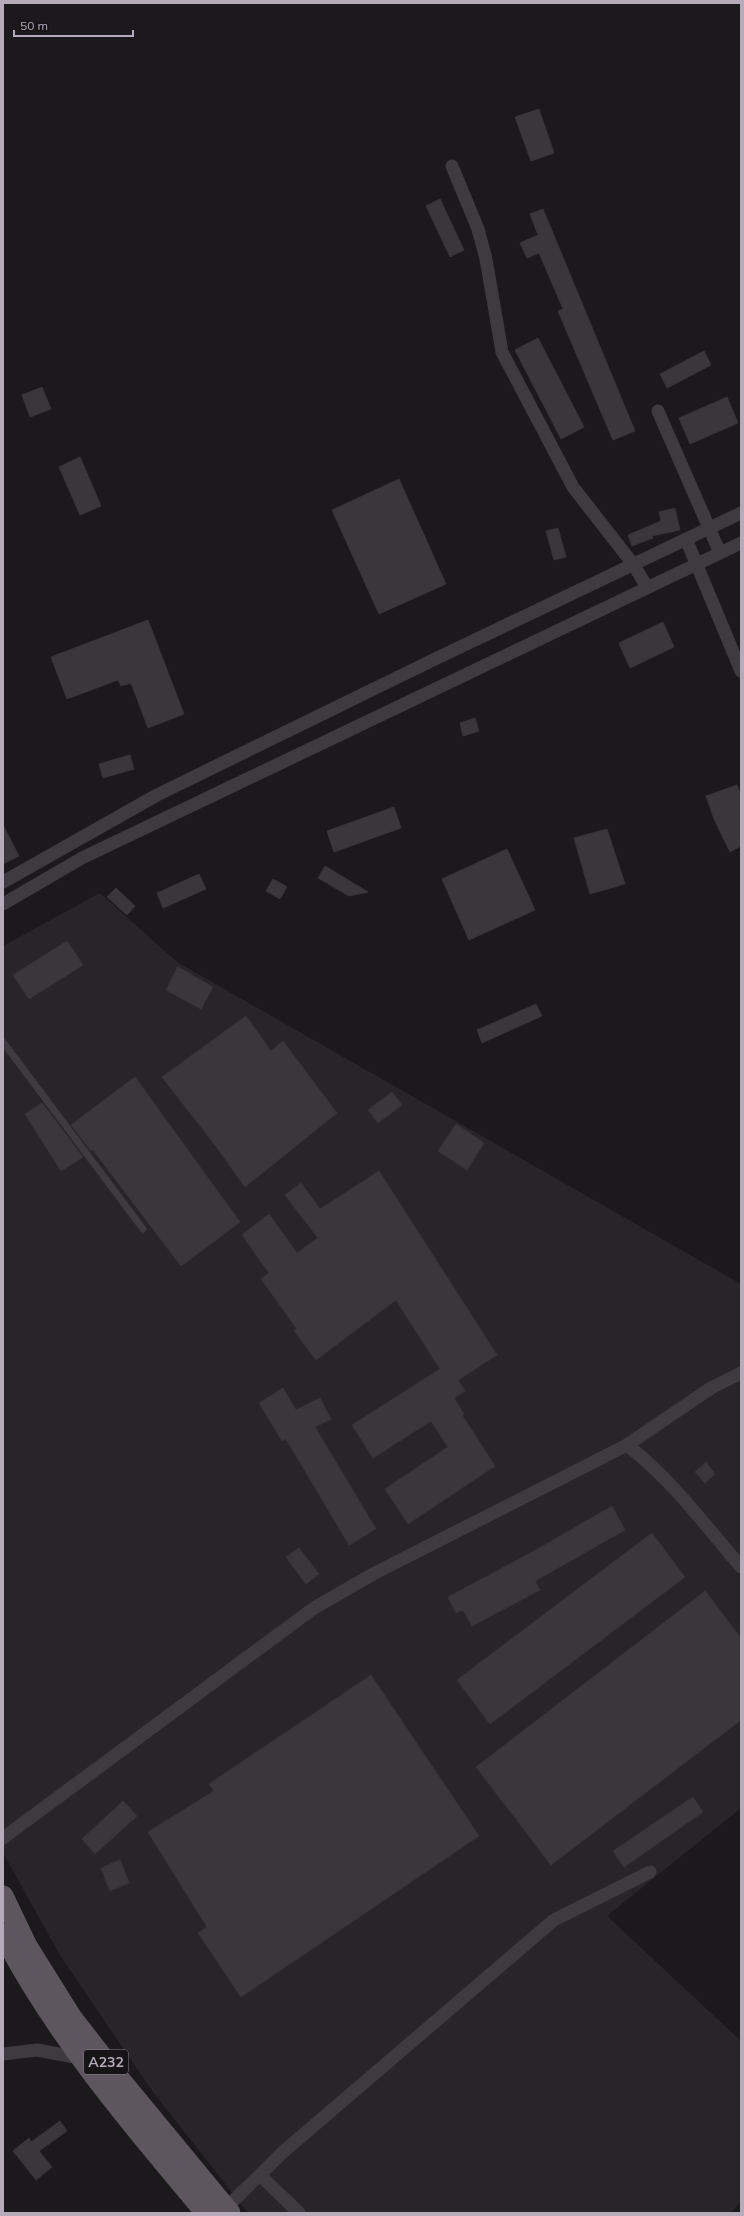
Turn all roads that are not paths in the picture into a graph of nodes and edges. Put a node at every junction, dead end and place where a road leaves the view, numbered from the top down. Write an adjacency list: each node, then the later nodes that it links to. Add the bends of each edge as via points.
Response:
1 (452, 166): 8 (street, via 478,229 486,259 502,352 573,487)
2 (658, 411): 4 (street)
3 (741, 513): 4 (street)
4 (709, 528): 5 (street); 7 (street)
5 (686, 539): 8 (street); 9 (street)
6 (741, 543): 7 (street)
7 (720, 553): 9 (street)
8 (633, 564): 10 (street); 12 (street, via 157,795)
9 (696, 564): 10 (street); 11 (street)
10 (647, 588): 13 (street, via 89,855)
11 (741, 671)
12 (3, 882)
13 (3, 904)
14 (3, 1042): 15 (lane)
15 (143, 1229)
16 (741, 1373): 17 (street, via 711,1388)
17 (627, 1445): 18 (street, via 649,1462 678,1493); 19 (street, via 375,1573 314,1608)
18 (741, 1567)
19 (3, 1838)
20 (650, 1872): 25 (street, via 554,1920 283,2152)
21 (3, 1896): 26 (main road, A232, via 27,1946 72,2018)
22 (3, 1934): 24 (main road, A232, via 27,1977)
23 (3, 2054): 24 (street, via 37,2050)
24 (80, 2058): 27 (main road, A232)
25 (260, 2175): 26 (street); 28 (street)
26 (228, 2211)
27 (206, 2213)
28 (299, 2213)

